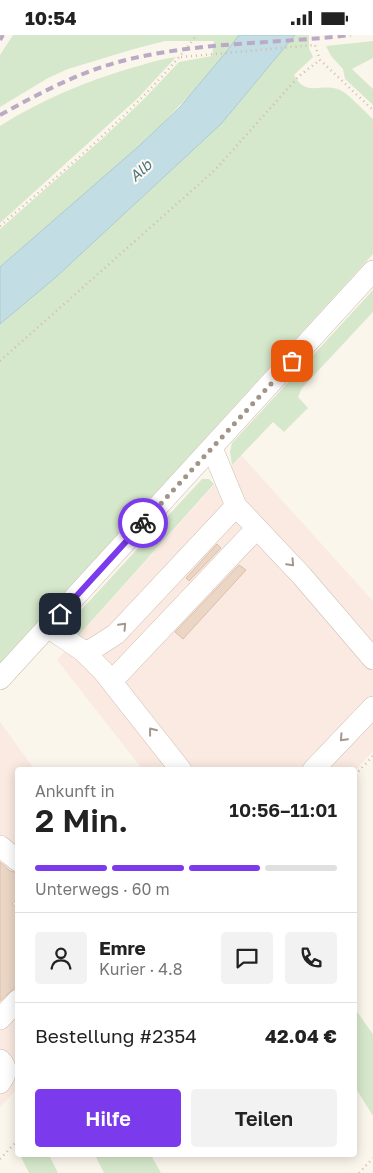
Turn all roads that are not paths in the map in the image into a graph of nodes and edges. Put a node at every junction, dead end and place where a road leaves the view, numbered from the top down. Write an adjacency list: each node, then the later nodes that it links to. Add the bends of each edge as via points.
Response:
1 (373, 271): 2 (street)
2 (212, 448): 3 (street); 4 (street)
3 (246, 518): 5 (street, one-way to 3, via 91,650 116,634); 6 (street, one-way to 6, via 302,576); 7 (street)
4 (48, 627): 5 (street); 8 (street)
5 (83, 651): 7 (street)
6 (373, 659)
7 (108, 676): 10 (street, one-way to 7)
8 (0, 679)
9 (373, 707): 11 (street, one-way to 11)
10 (180, 767)
11 (317, 767)
12 (0, 846): 13 (street)
13 (15, 858)
14 (15, 1003): 15 (street)
15 (0, 1019)
16 (0, 1060): 17 (street, via 6,1071)
17 (0, 1083)

